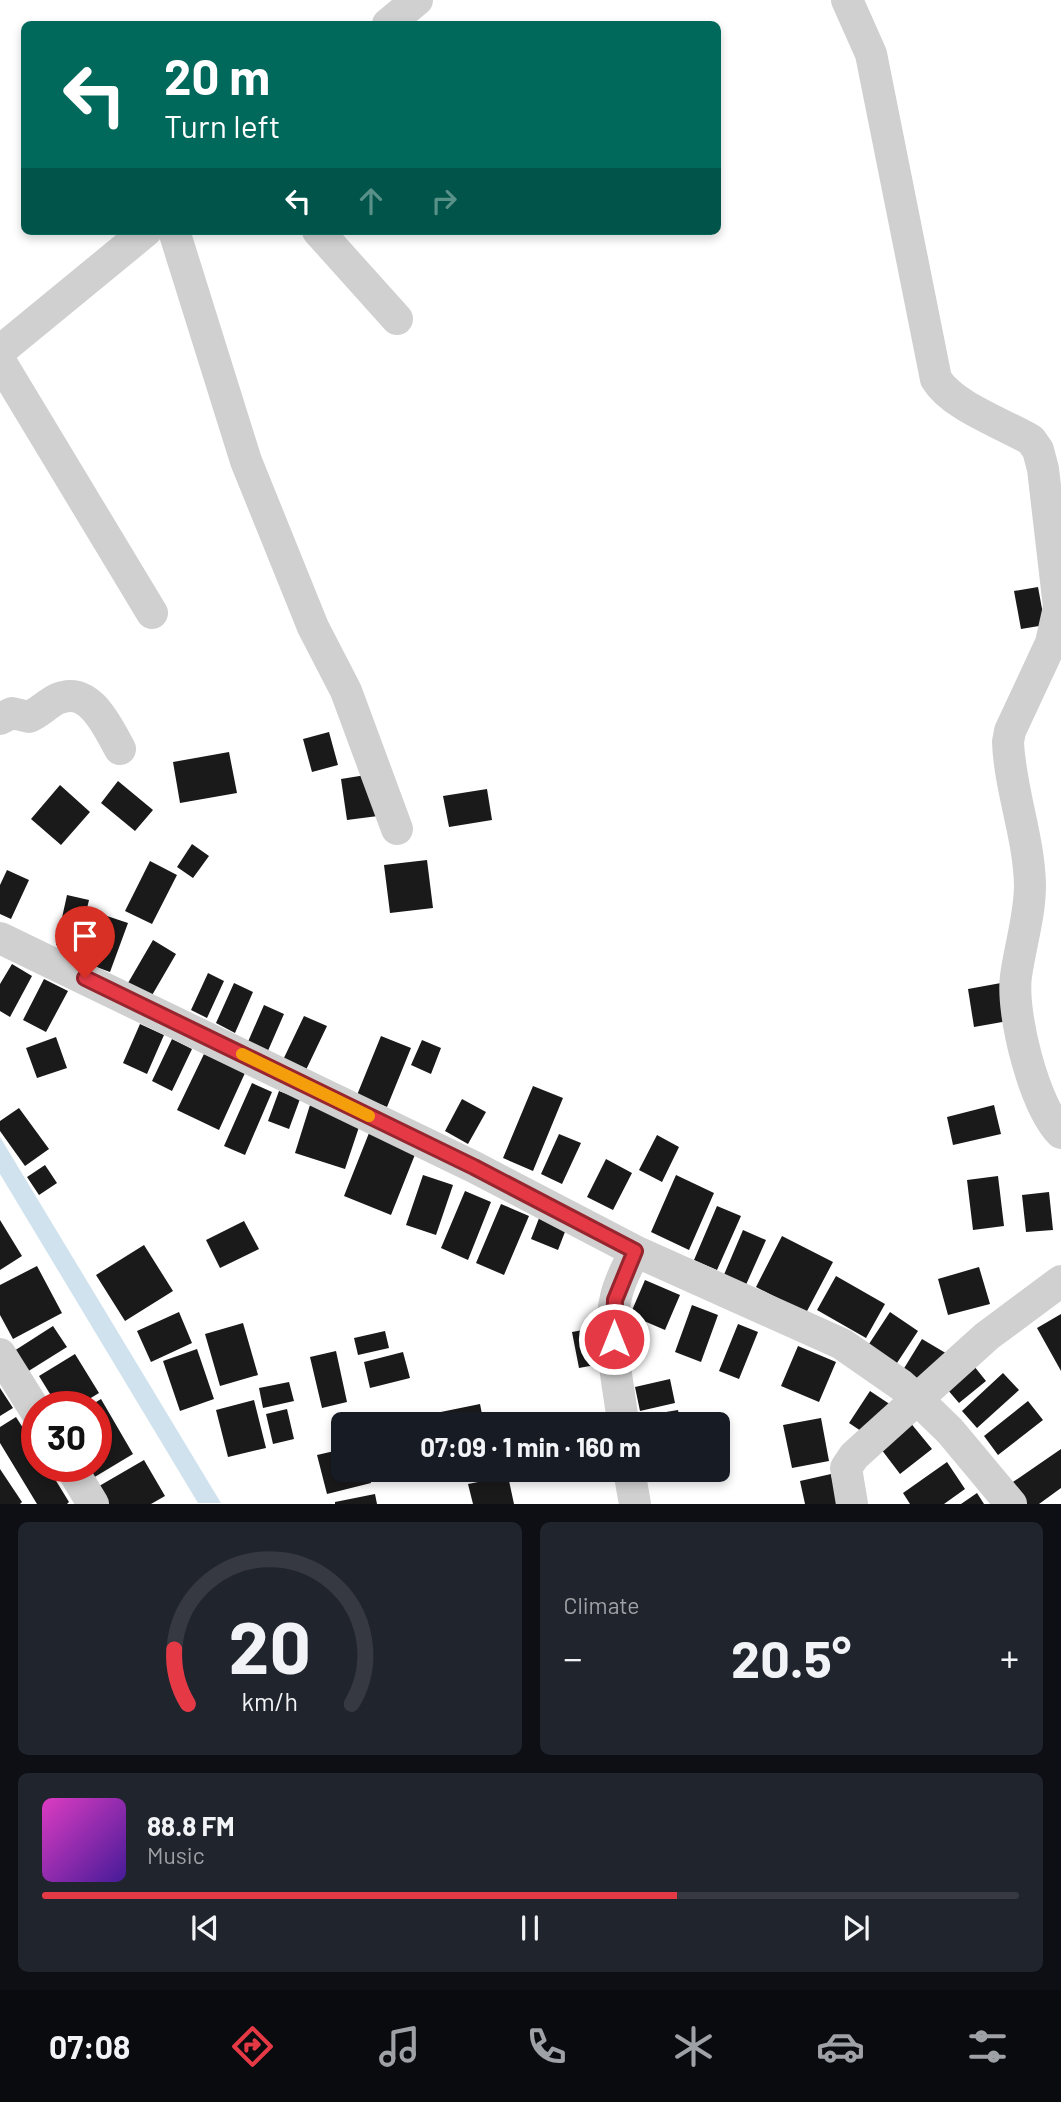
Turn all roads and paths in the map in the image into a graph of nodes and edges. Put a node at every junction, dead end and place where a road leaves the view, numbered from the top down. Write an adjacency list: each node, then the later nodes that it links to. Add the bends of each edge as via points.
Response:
1 (417, 0): 3 (street)
2 (847, 0): 15 (street, via 871,54 936,379 957,399 1031,440 1043,469 1059,607 1051,643 1008,742 1030,886 1016,974 1018,1023 1048,1118)
3 (392, 21)
4 (141, 235): 8 (street)
5 (175, 235): 13 (street, via 246,461 313,627 346,691)
6 (322, 235): 7 (street)
7 (397, 319)
8 (0, 351)
9 (0, 361): 10 (street)
10 (152, 613)
11 (0, 719): 12 (street, via 12,713 29,717 61,698 76,698 95,707)
12 (120, 749)
13 (397, 829)
14 (0, 939): 16 (street, via 449,1154)
15 (1061, 1133)
16 (635, 1251): 20 (street, via 842,1344); 21 (street, via 614,1310)
17 (1061, 1282): 20 (street, via 987,1336)
18 (0, 1354): 19 (street)
19 (23, 1391)
20 (918, 1400): 26 (street, via 848,1463); 27 (street)
21 (622, 1412)
22 (80, 1482): 24 (street)
23 (631, 1482): 25 (street)
24 (93, 1503)
25 (635, 1503)
26 (852, 1503)
27 (1010, 1503)

